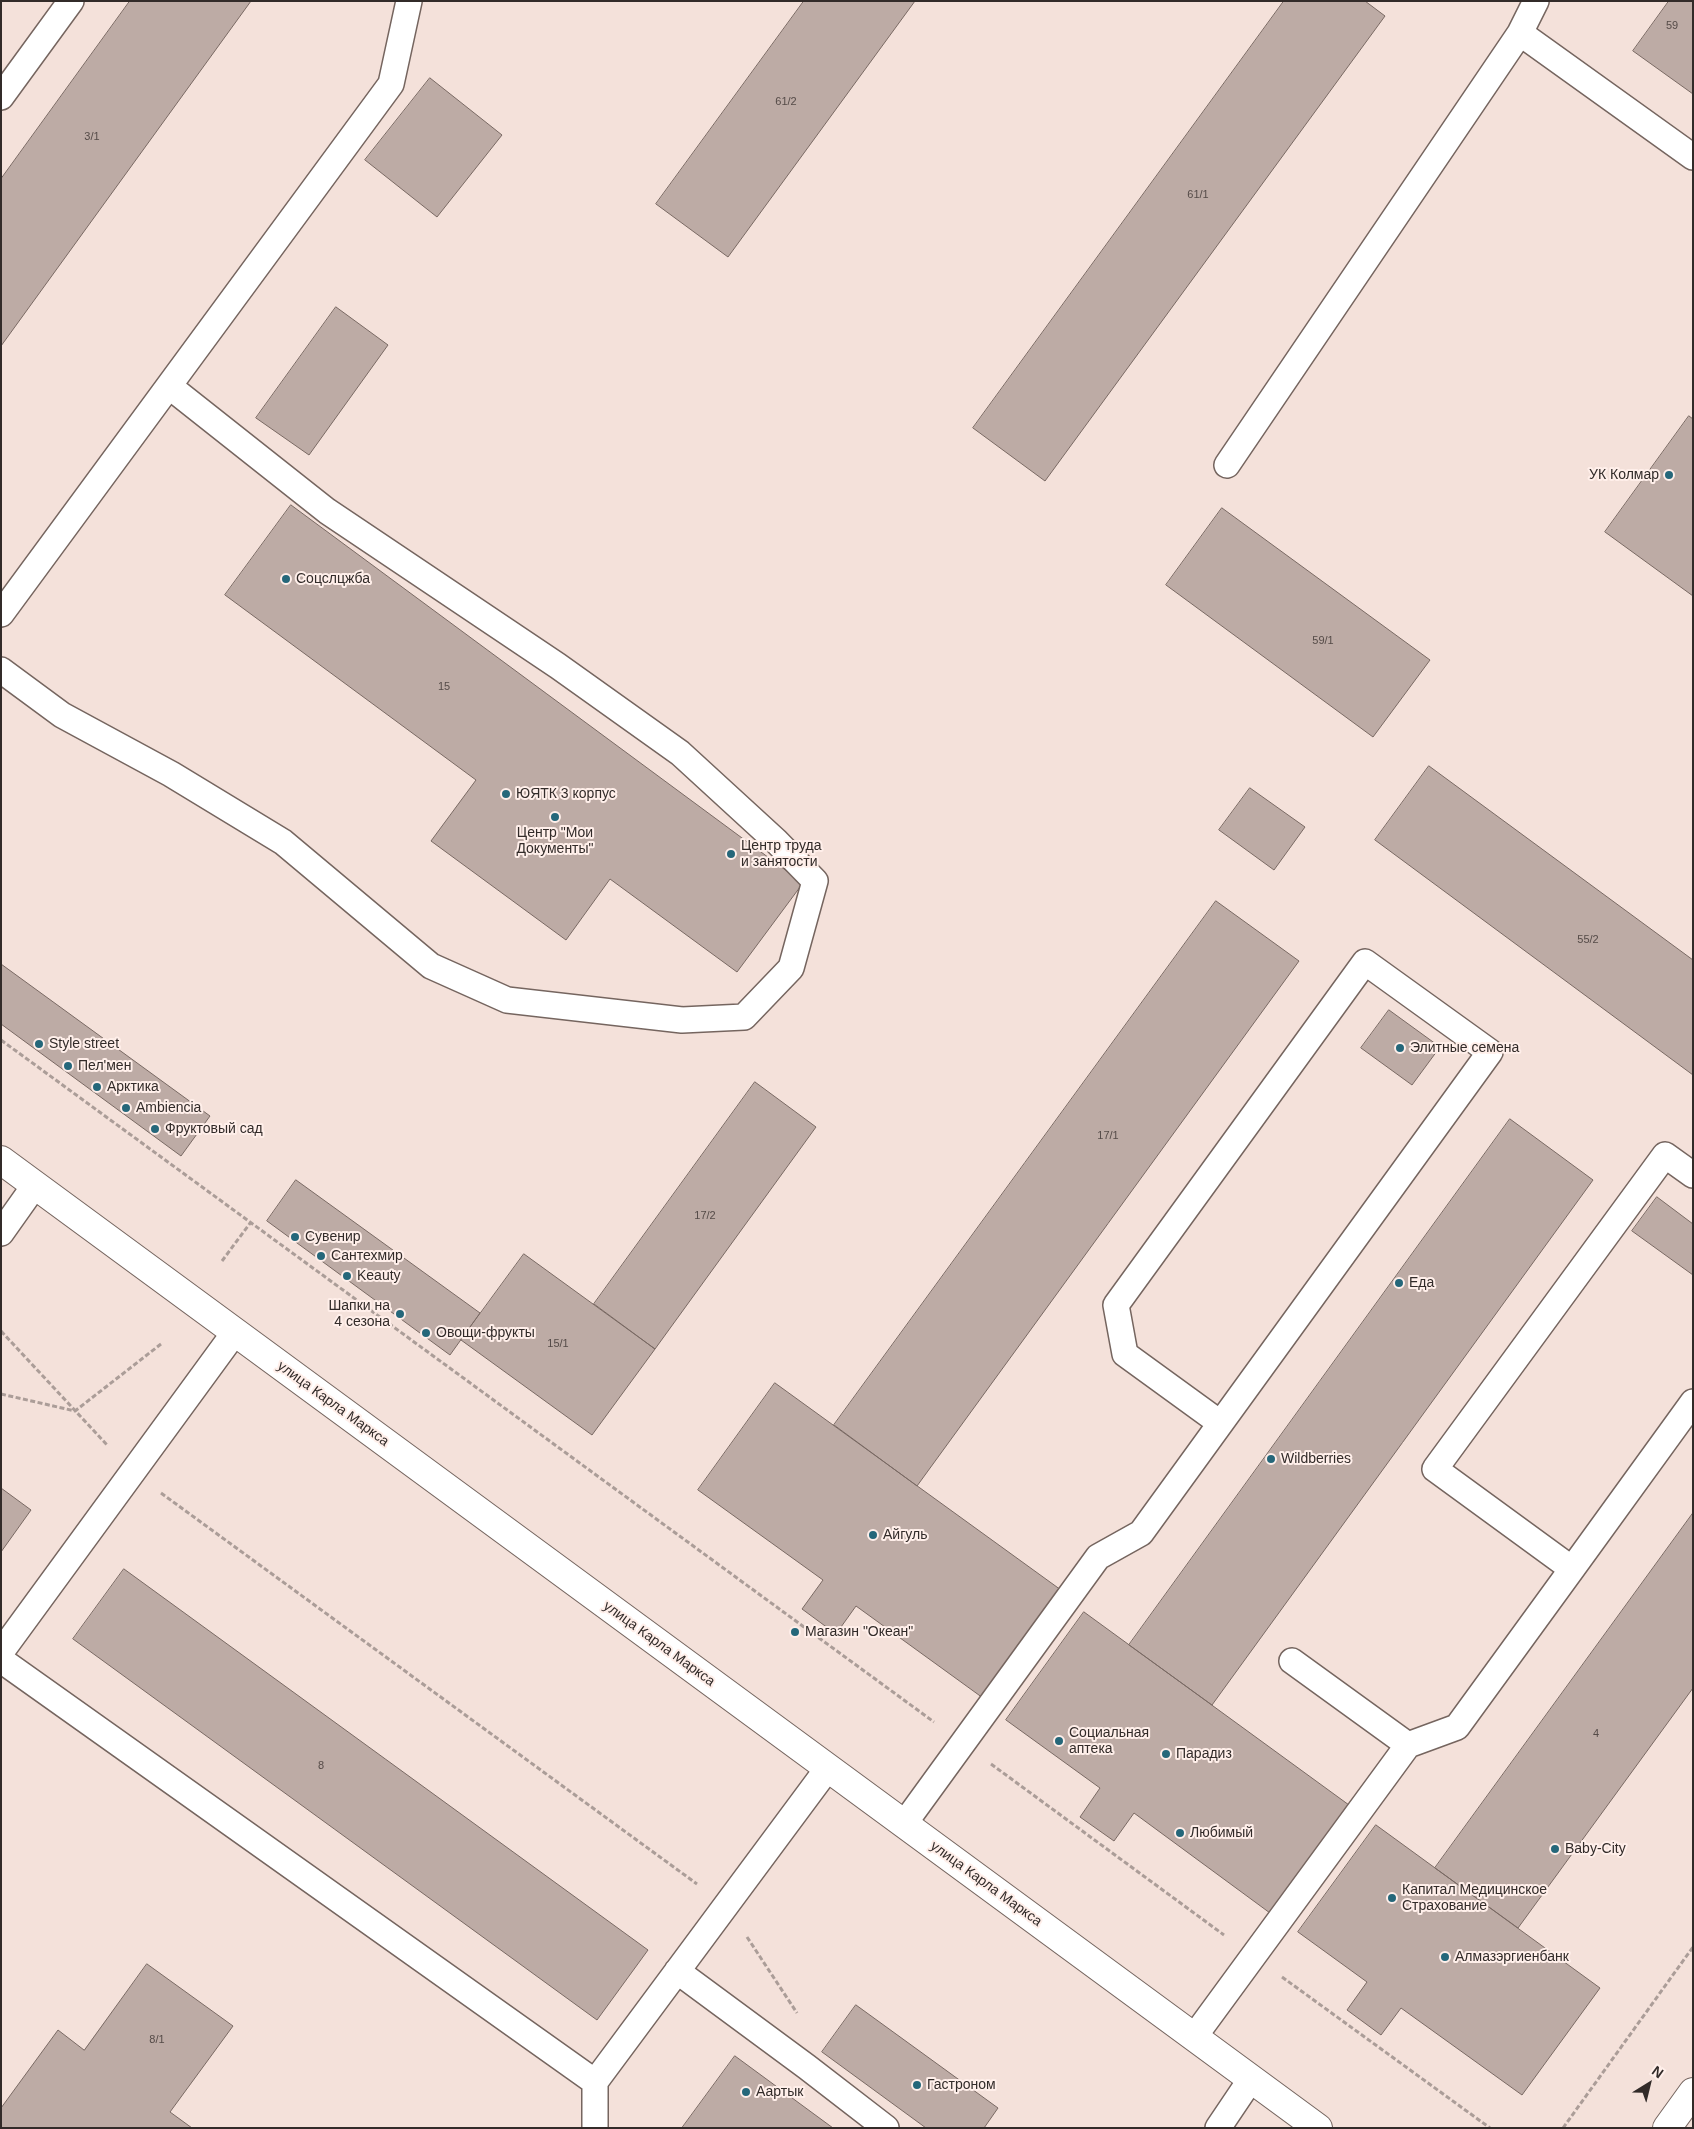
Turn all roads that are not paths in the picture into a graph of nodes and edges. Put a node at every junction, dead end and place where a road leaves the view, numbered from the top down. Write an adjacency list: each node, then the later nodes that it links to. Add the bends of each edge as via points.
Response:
1 (71, 1): 5 (lane)
2 (409, 1): 7 (lane, via 391,84)
3 (1536, 1): 4 (lane)
4 (1520, 33): 6 (lane); 8 (lane)
5 (1, 97)
6 (1693, 157)
7 (169, 386): 9 (lane); 10 (lane, via 327,511 558,666 680,753 776,841 815,881 791,968 744,1017 682,1020 507,1000 431,966 283,842 171,774 62,715)
8 (1228, 465)
9 (1, 614)
10 (1, 670)
11 (1, 1160): 13 (street, улица Карла Маркса)
12 (1693, 1175): 18 (lane, via 1664,1155 1435,1469)
13 (35, 1185): 14 (lane); 15 (street, улица Карла Маркса)
14 (1, 1233)
15 (235, 1332): 19 (lane); 23 (street, улица Карла Маркса)
16 (1693, 1402): 18 (lane)
17 (1220, 1423): 17 (lane, via 1490,1052 1365,962 1116,1304 1125,1354); 24 (lane, via 1141,1533 1098,1557)
18 (1572, 1569): 22 (lane, via 1457,1727)
19 (1, 1652)
20 (1, 1660): 28 (lane)
21 (1292, 1661): 22 (lane)
22 (1408, 1745): 26 (lane)
23 (828, 1768): 24 (street, улица Карла Маркса); 25 (lane)
24 (904, 1824): 26 (street, улица Карла Маркса)
25 (677, 1971): 28 (lane); 31 (lane)
26 (1194, 2037): 27 (street, улица Карла Маркса)
27 (1251, 2079): 32 (lane); 33 (street, улица Карла Маркса)
28 (595, 2082): 30 (lane)
29 (1693, 2092): 34 (street)
30 (595, 2128)
31 (886, 2128)
32 (1218, 2128)
33 (1318, 2128)
34 (1667, 2128)

